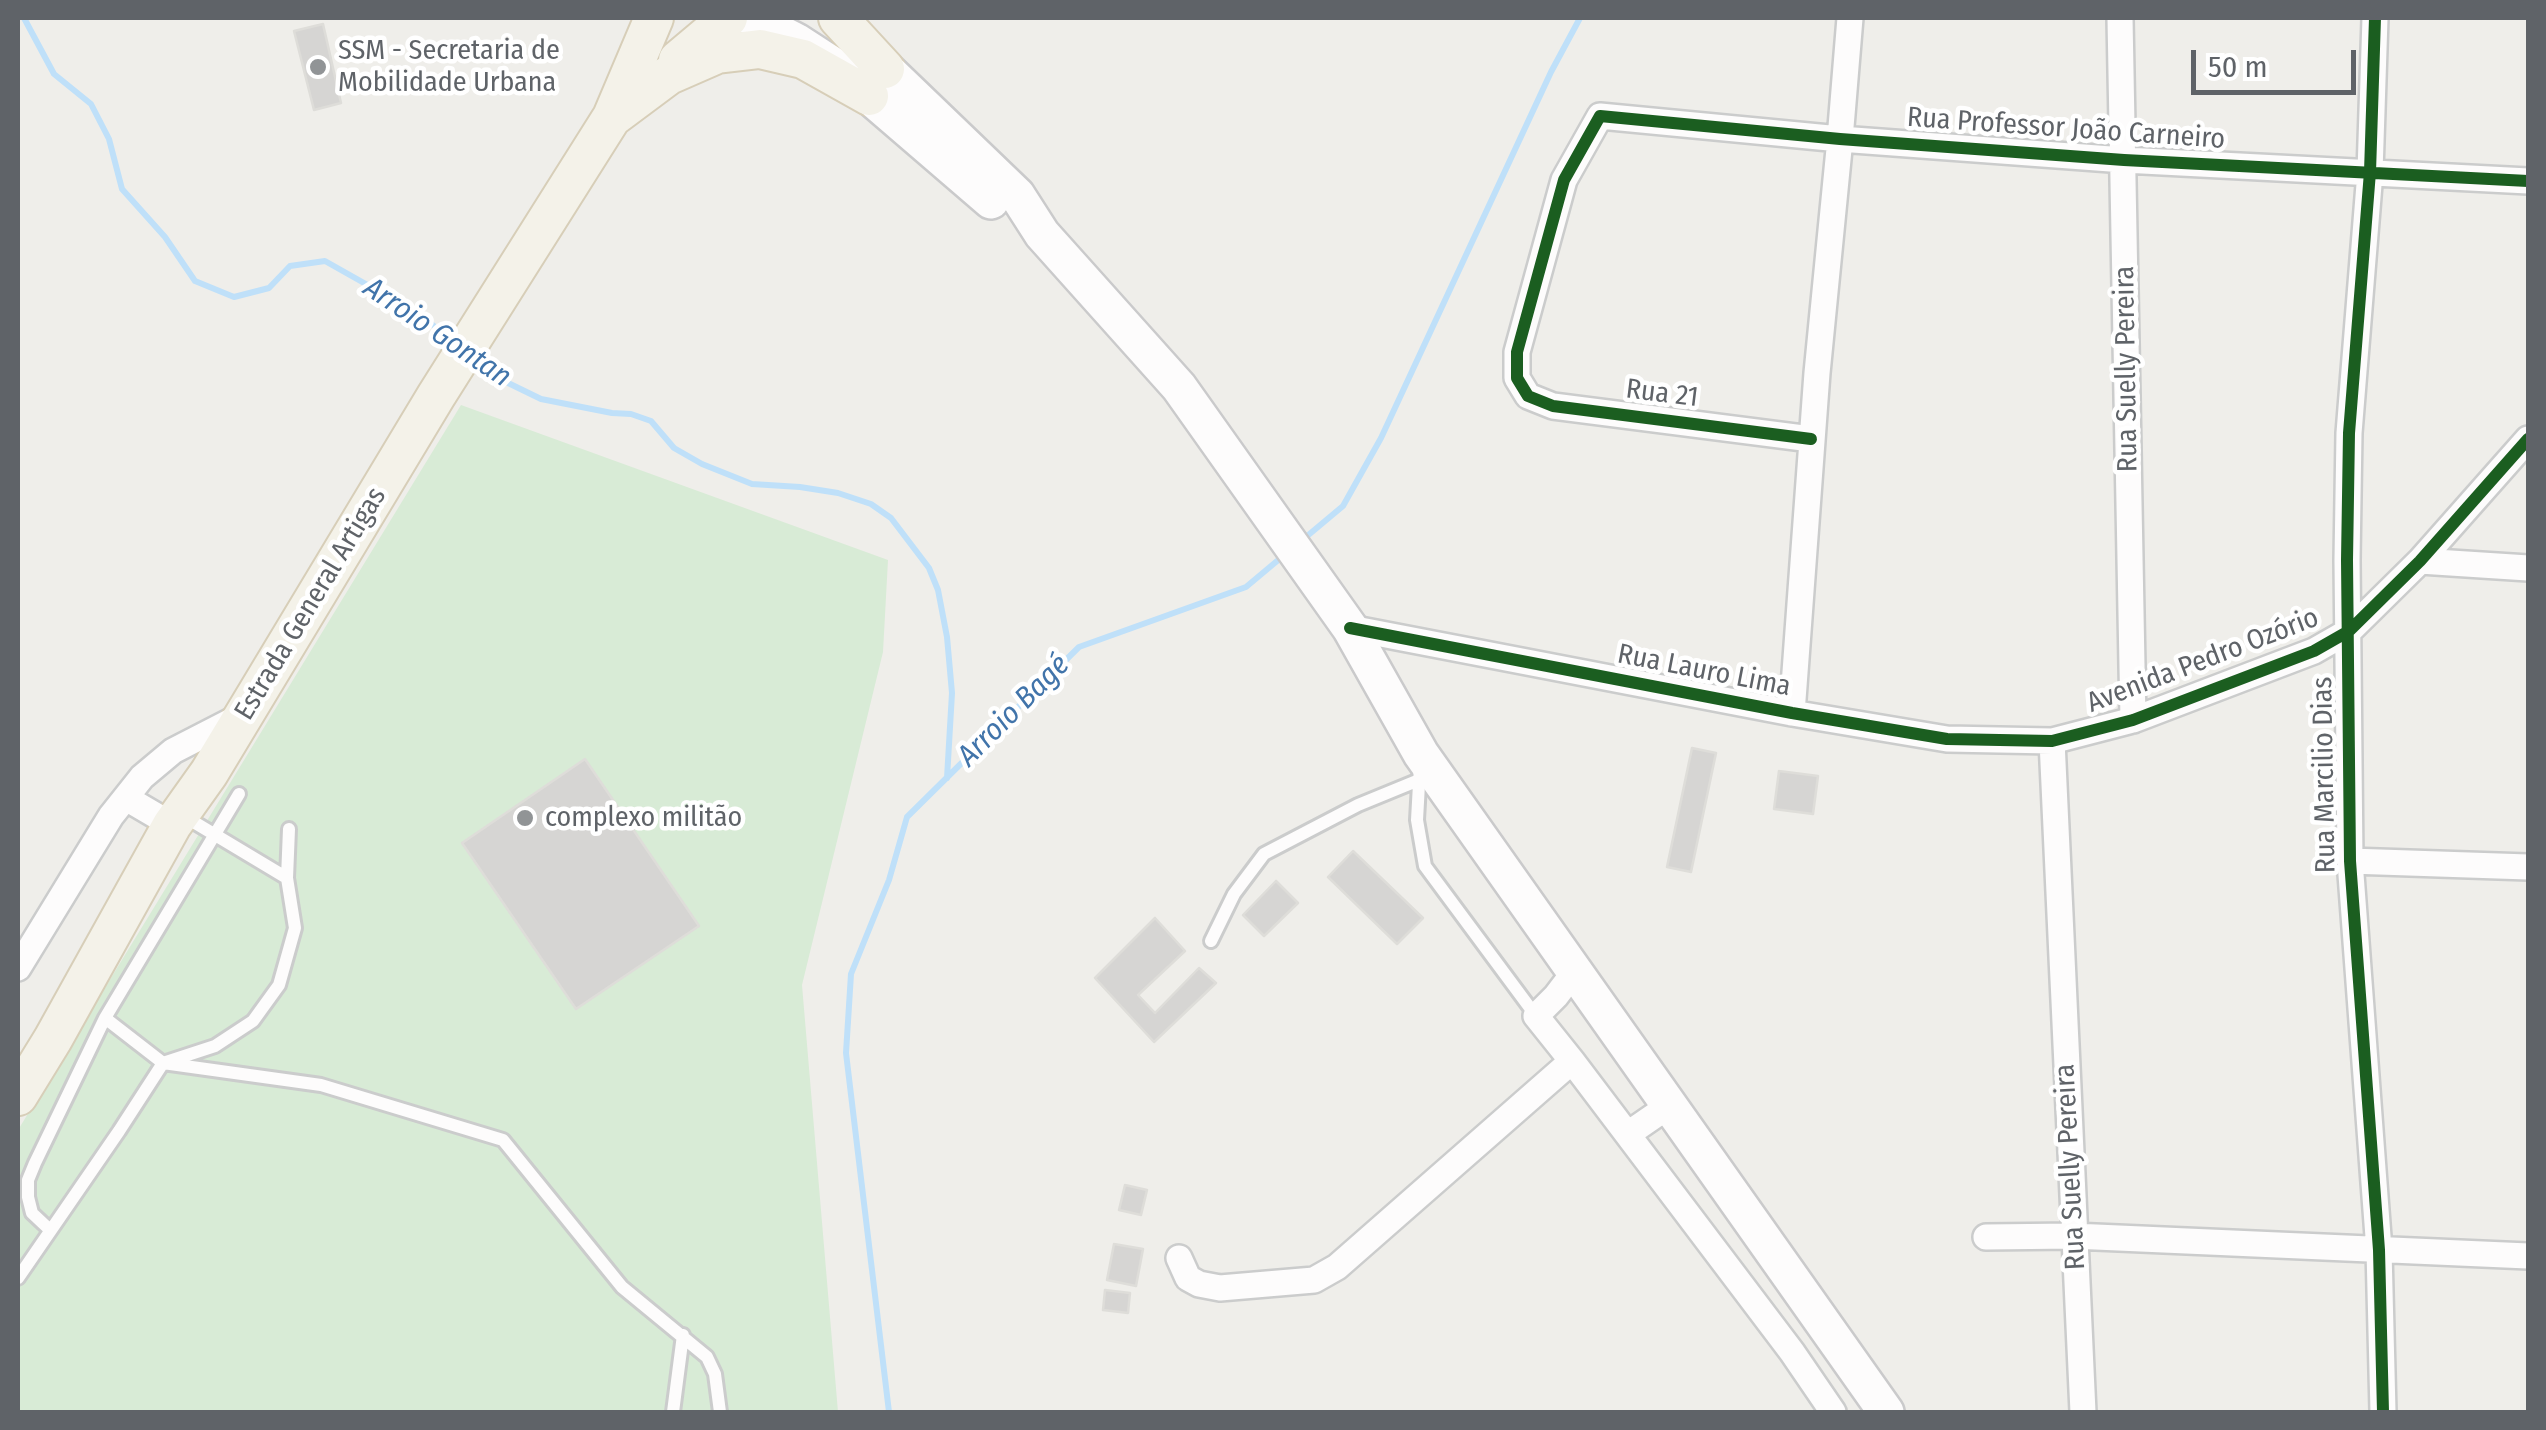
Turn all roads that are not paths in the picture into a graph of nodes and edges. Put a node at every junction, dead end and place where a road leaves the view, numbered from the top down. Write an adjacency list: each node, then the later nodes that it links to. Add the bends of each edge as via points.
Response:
1 (642, 18): 10 (main road)
2 (654, 18): 10 (main road)
3 (728, 18): 10 (main road)
4 (751, 18): 9 (main road)
5 (835, 18): 9 (main road)
6 (1850, 18): 11 (street)
7 (2120, 18): 12 (street, Rua Suelly Pereira)
8 (2375, 18): 13 (street, Rua Marcilio Dias)
9 (877, 82): 10 (main road, via 760,49 716,54 669,76); 20 (main road, via 1017,196 1042,234 1178,386)
10 (612, 118): 23 (main road, Estrada General Artigas)
11 (1840, 139): 12 (street, Rua Professor João Carneiro); 15 (street, Rua Professor João Carneiro, via 1600,116 1564,180 1517,352); 16 (street)
12 (2124, 160): 13 (street, Rua Professor João Carneiro); 24 (street, Rua Suelly Pereira)
13 (2370, 172): 14 (street, Rua Professor João Carneiro); 21 (street, Rua Marcilio Dias, via 2350,434)
14 (2528, 182)
15 (1517, 378): 16 (street, Rua 21, via 1528,396 1553,406)
16 (1812, 438): 22 (street)
17 (2528, 439): 18 (street, Avenida Pedro Ozório)
18 (2420, 561): 19 (street); 21 (street, Avenida Pedro Ozório)
19 (2528, 568)
20 (1342, 617): 22 (street, Rua Lauro Lima); 26 (main road)
21 (2349, 631): 24 (street, Avenida Pedro Ozório, via 2314,651); 32 (street, Rua Marcilio Dias)
22 (1792, 713): 25 (street, Rua Lauro Lima, via 1947,739)
23 (244, 715): 28 (street, via 173,751); 29 (main road, Estrada General Artigas)
24 (2133, 720): 25 (street, Avenida Pedro Ozório)
25 (2052, 741): 46 (street, Rua Suelly Pereira)
26 (1420, 767): 35 (lane, via 1264,854 1234,894); 37 (main road); 38 (lane, via 1417,820 1426,866)
27 (239, 794): 31 (lane)
28 (126, 798): 29 (street); 36 (street)
29 (176, 819): 31 (lane); 42 (main road, Estrada General Artigas)
30 (289, 829): 34 (lane)
31 (216, 833): 34 (lane); 39 (lane)
32 (2350, 861): 33 (street); 49 (street, Rua Marcilio Dias)
33 (2528, 866)
34 (287, 878): 41 (lane, via 295,928 279,985 253,1021 215,1046)
35 (1212, 941)
36 (18, 968)
37 (1575, 971): 38 (street); 43 (main road)
38 (1536, 1016): 40 (street)
39 (105, 1018): 41 (lane); 45 (lane, via 28,1180 32,1214)
40 (1572, 1061): 44 (street); 51 (street, via 1314,1280 1220,1288 1188,1278)
41 (163, 1063): 45 (lane); 54 (lane, via 322,1085 503,1140 622,1286)
42 (18, 1096)
43 (1670, 1105): 44 (street); 48 (main road)
44 (1628, 1134): 52 (street)
45 (49, 1229): 53 (lane)
46 (2074, 1236): 47 (street); 49 (street); 59 (street, Rua Suelly Pereira)
47 (1986, 1237)
48 (1767, 1242): 52 (street); 55 (main road)
49 (2379, 1250): 50 (street); 60 (street, Rua Marcilio Dias)
50 (2528, 1256)
51 (1179, 1258)
52 (1726, 1264): 56 (street)
53 (18, 1278)
54 (683, 1336): 57 (lane); 58 (lane, via 707,1357)
55 (1877, 1399): 56 (street)
56 (1832, 1411)
57 (673, 1412)
58 (720, 1412)
59 (2083, 1412)
60 (2384, 1412)

